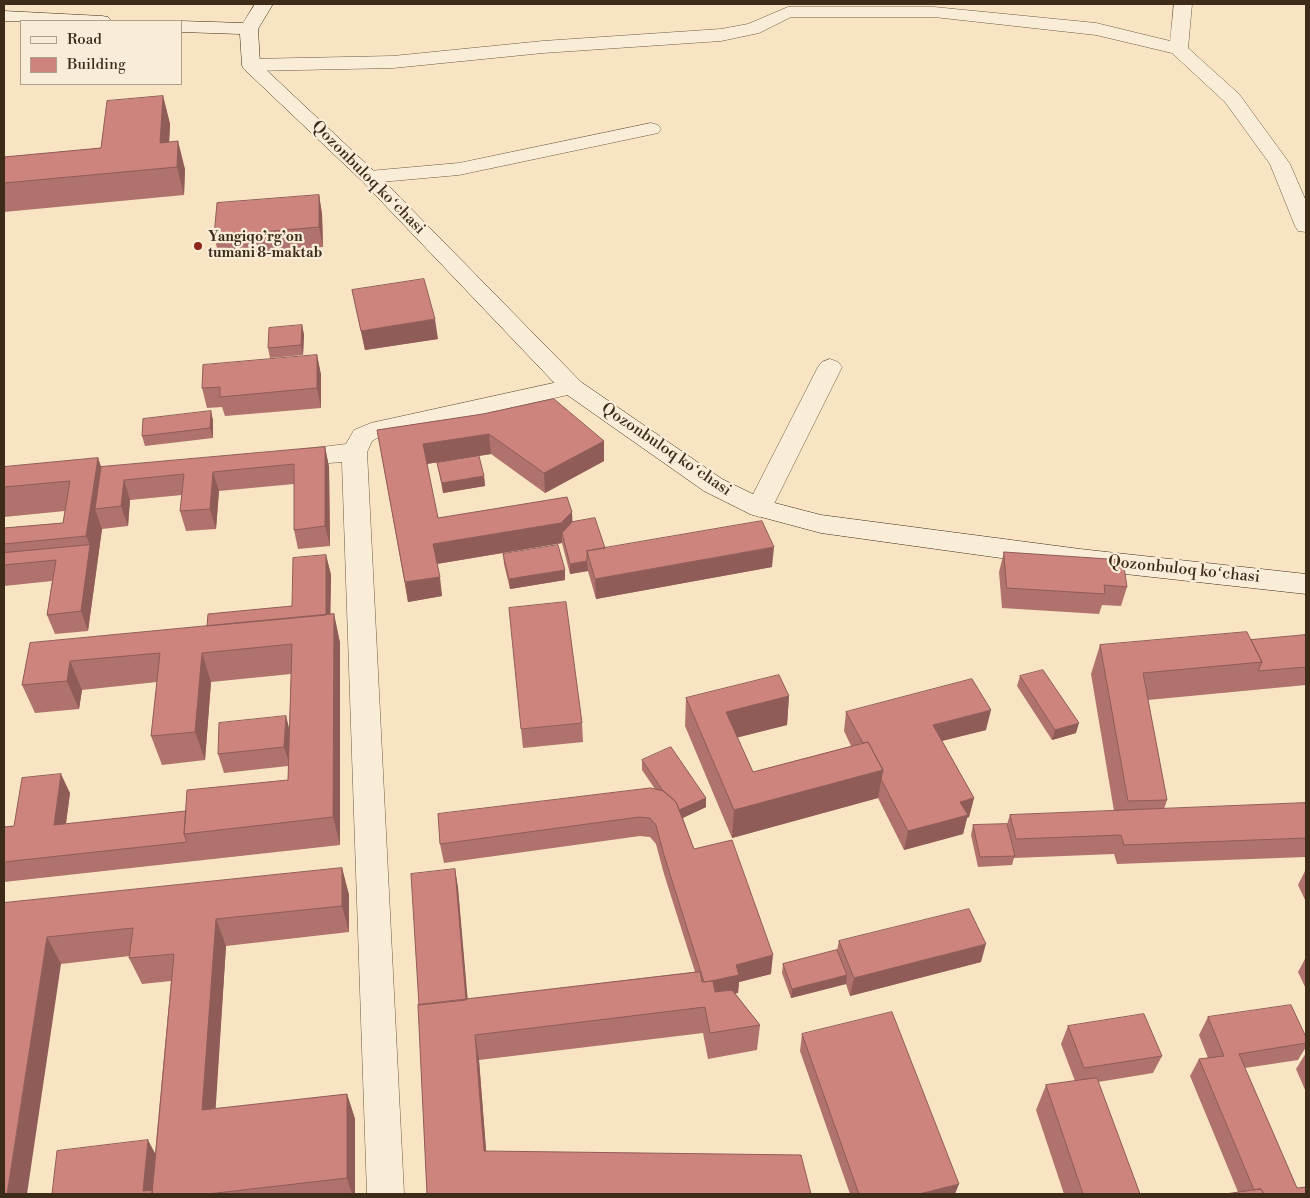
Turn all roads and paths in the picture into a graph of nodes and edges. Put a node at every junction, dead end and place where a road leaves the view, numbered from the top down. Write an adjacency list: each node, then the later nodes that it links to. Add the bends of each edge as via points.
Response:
1 (264, 4): 7 (street)
2 (1183, 4): 8 (street)
3 (789, 8): 8 (street, via 934,12 1096,29); 9 (street, via 753,29 721,35 543,47 393,62)
4 (4, 16): 5 (street)
5 (82, 20)
6 (182, 26): 7 (street)
7 (249, 30): 9 (street)
8 (1179, 49): 12 (street, via 1232,98 1280,164)
9 (251, 65): 11 (street, Qozonbuloq koʻchasi)
10 (651, 129): 11 (street, via 459,169)
11 (369, 177): 14 (street, Qozonbuloq koʻchasi)
12 (1306, 226)
13 (830, 367): 17 (street)
14 (572, 387): 15 (street, via 371,430 363,436); 17 (street, Qozonbuloq koʻchasi, via 713,485)
15 (354, 452): 16 (street); 19 (street, via 355,879)
16 (266, 461)
17 (759, 508): 18 (street, Qozonbuloq koʻchasi, via 830,526 1080,559)
18 (1306, 584)
19 (385, 1194)

